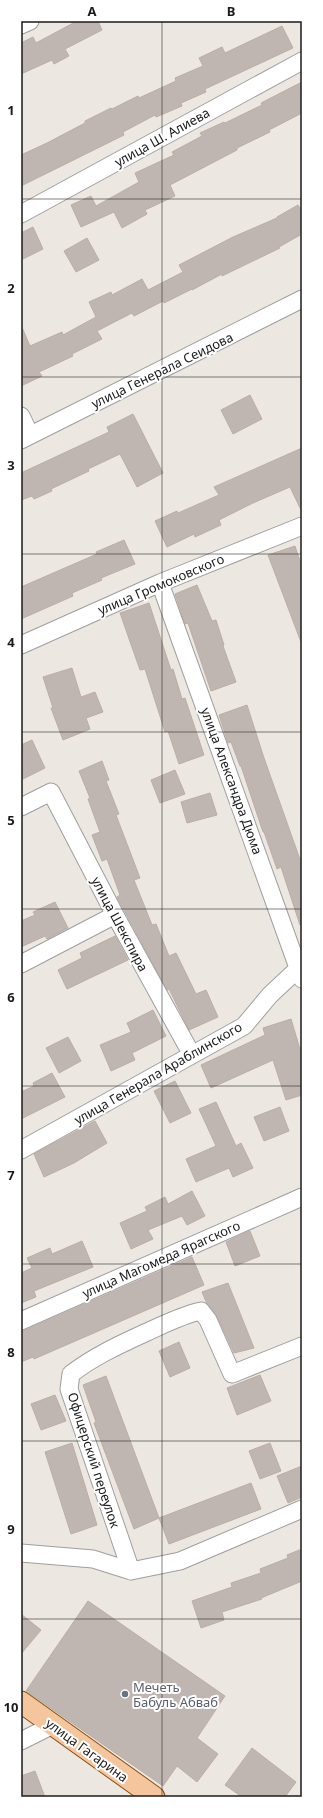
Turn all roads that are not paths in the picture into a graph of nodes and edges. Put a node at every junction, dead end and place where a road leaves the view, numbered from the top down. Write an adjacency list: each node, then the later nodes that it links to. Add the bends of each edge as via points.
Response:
1 (30, 21): 2 (street)
2 (21, 25)
3 (302, 61): 4 (street, улица Ш. Алиева)
4 (21, 214)
5 (302, 299): 7 (street, улица Генерала Сеидова)
6 (21, 416): 7 (street)
7 (25, 437)
8 (301, 530): 9 (street, улица Громоковского)
9 (160, 583): 10 (street, улица Громоковского); 14 (street, улица Александра Дюма)
10 (21, 645)
11 (21, 807): 12 (street, улица Шекспира, via 51,792)
12 (115, 915): 13 (street); 15 (street, улица Шекспира)
13 (21, 964)
14 (301, 971): 15 (street, улица Генерала Араблинского, via 270,995 244,1026)
15 (192, 1054): 16 (street, улица Генерала Араблинского)
16 (21, 1150)
17 (302, 1197): 18 (street, улица Магомеда Ярагского)
18 (21, 1321)
19 (302, 1346): 22 (street, Офицерский переулок, via 232,1374 208,1320 201,1311 187,1314 130,1340 85,1363 71,1374 69,1389)
20 (302, 1509): 22 (street, via 180,1561)
21 (21, 1553): 22 (street, via 93,1559)
22 (132, 1571)
23 (21, 1702): 24 (main road, улица Гагарина)
24 (53, 1725): 25 (street); 26 (main road, улица Гагарина)
25 (21, 1742)
26 (148, 1795)

